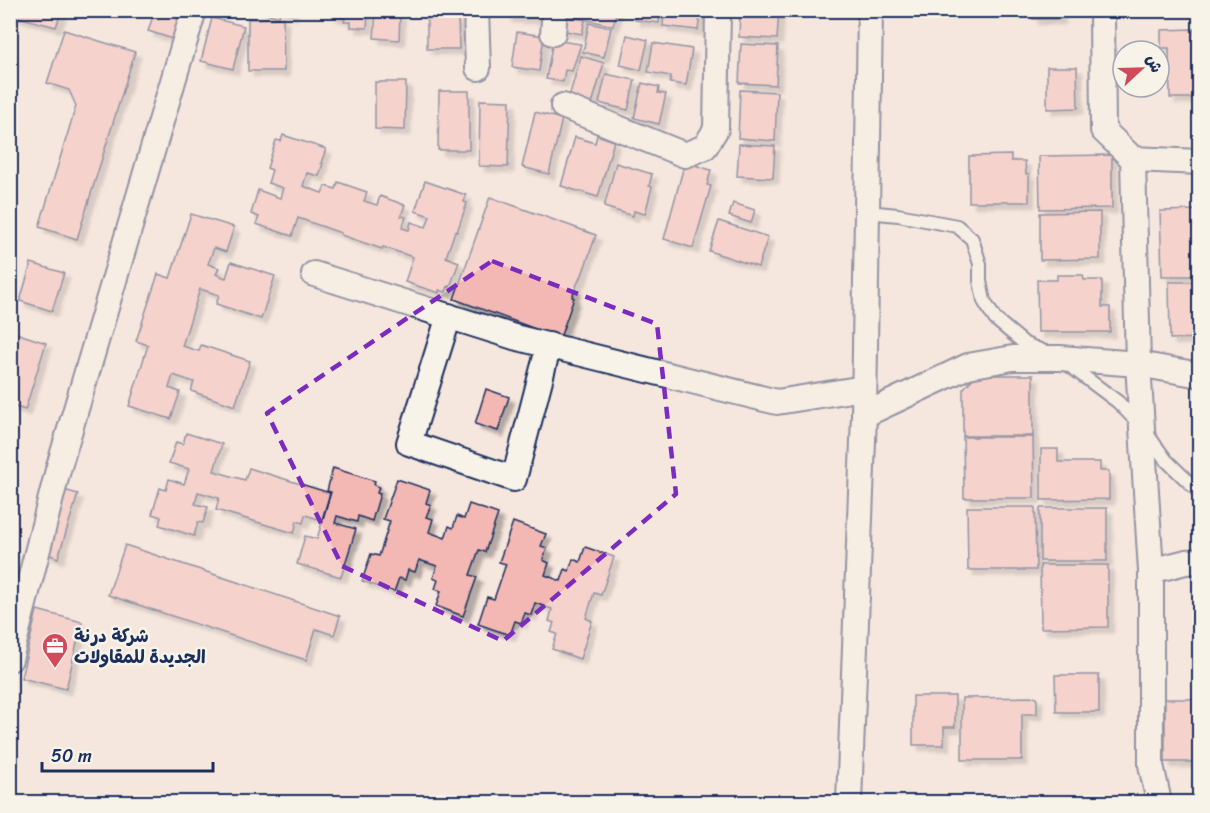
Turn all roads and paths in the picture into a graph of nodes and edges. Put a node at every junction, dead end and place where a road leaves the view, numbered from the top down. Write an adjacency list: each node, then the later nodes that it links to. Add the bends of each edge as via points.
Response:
1 (194, 10): 23 (street, via 58,470)
2 (476, 10): 6 (street)
3 (718, 10): 7 (street, via 716,129 705,147 685,155)
4 (870, 10): 10 (street)
5 (1101, 10): 8 (street, via 1103,130)
6 (478, 68)
7 (563, 106)
8 (1133, 159): 9 (street); 15 (street)
9 (1200, 162)
10 (867, 212): 14 (lane, via 957,226 972,239 980,264 984,301 994,319 1024,344); 17 (street)
11 (314, 274): 12 (street)
12 (449, 316): 13 (street); 13 (street, via 409,443 514,479)
13 (549, 345): 17 (street, via 777,402)
14 (1060, 358): 15 (street); 18 (street, via 1013,358 968,366); 19 (lane, via 1118,402)
15 (1138, 364): 16 (street); 19 (street)
16 (1200, 375)
17 (864, 388): 18 (street)
18 (864, 415): 24 (street)
19 (1142, 428): 20 (lane, via 1166,460); 22 (street)
20 (1200, 493)
21 (1200, 561): 22 (street)
22 (1151, 571): 25 (street, via 1151,765)
23 (10, 659)
24 (849, 802)
25 (1159, 802)

